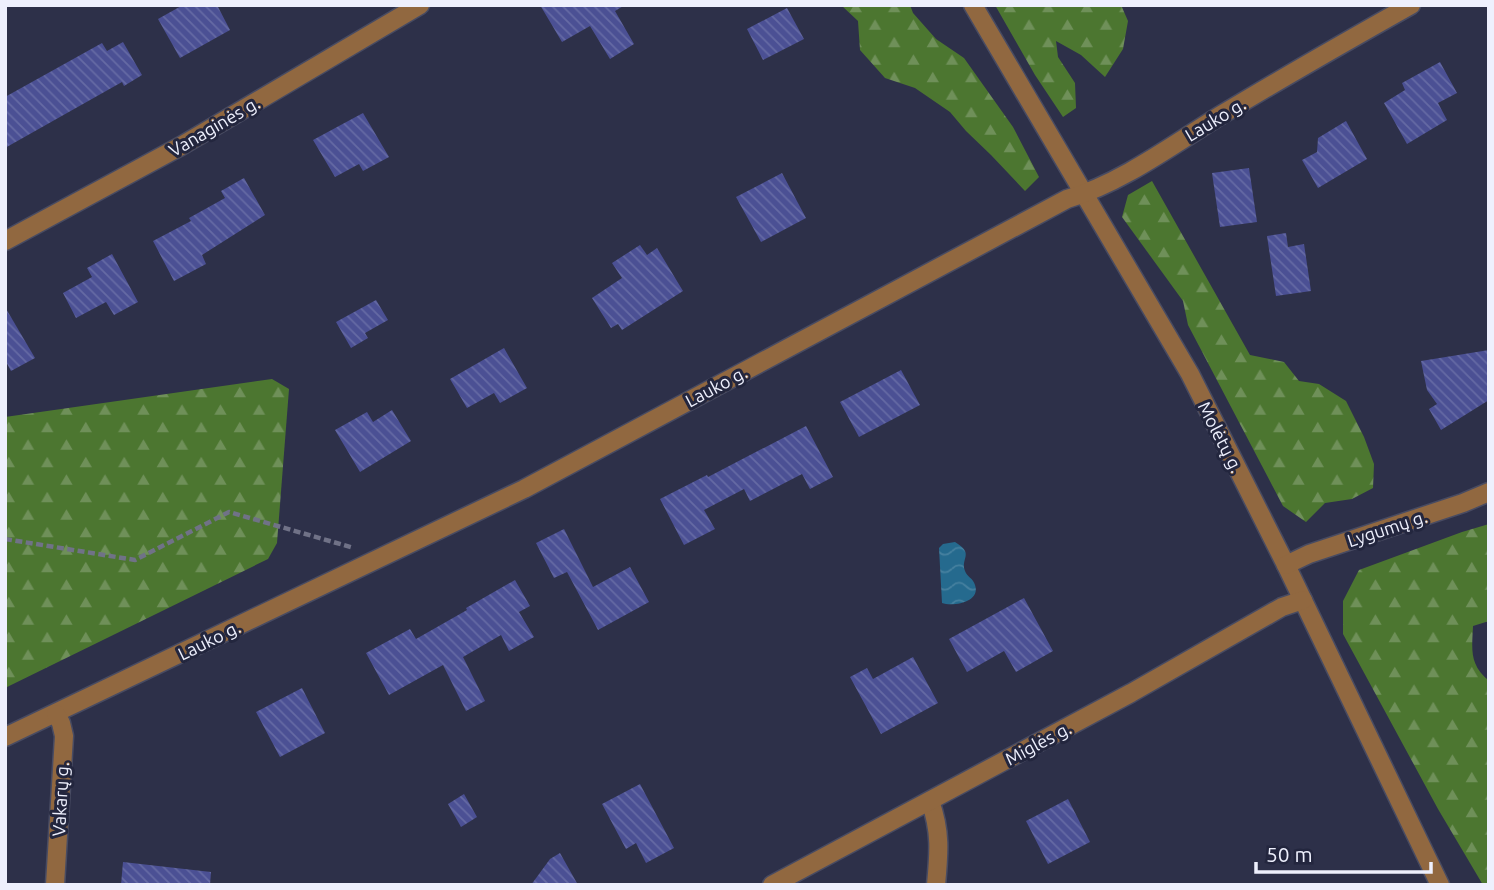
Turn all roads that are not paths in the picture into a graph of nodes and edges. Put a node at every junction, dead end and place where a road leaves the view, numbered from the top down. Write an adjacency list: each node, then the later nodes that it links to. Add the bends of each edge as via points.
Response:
1 (420, 5): 5 (street, Vanaginės g., via 181,146)
2 (973, 5): 4 (street, Molėtų g.)
3 (1411, 5): 4 (street, Lauko g.)
4 (1084, 194): 7 (street, Molėtų g., via 1189,374); 9 (street, Lauko g., via 1067,198 524,489)
5 (5, 241)
6 (1489, 492): 7 (street, Lygumų g.)
7 (1286, 565): 8 (street, Molėtų g.)
8 (1303, 600): 11 (street, Miglės g., via 1282,607); 15 (street, Molėtų g.)
9 (56, 714): 10 (street, Lauko g.); 12 (street, Vakarų g., via 64,736)
10 (5, 737)
11 (930, 801): 13 (street, Miglės g.); 14 (street, via 939,833)
12 (55, 885)
13 (772, 885)
14 (936, 885)
15 (1440, 885)

